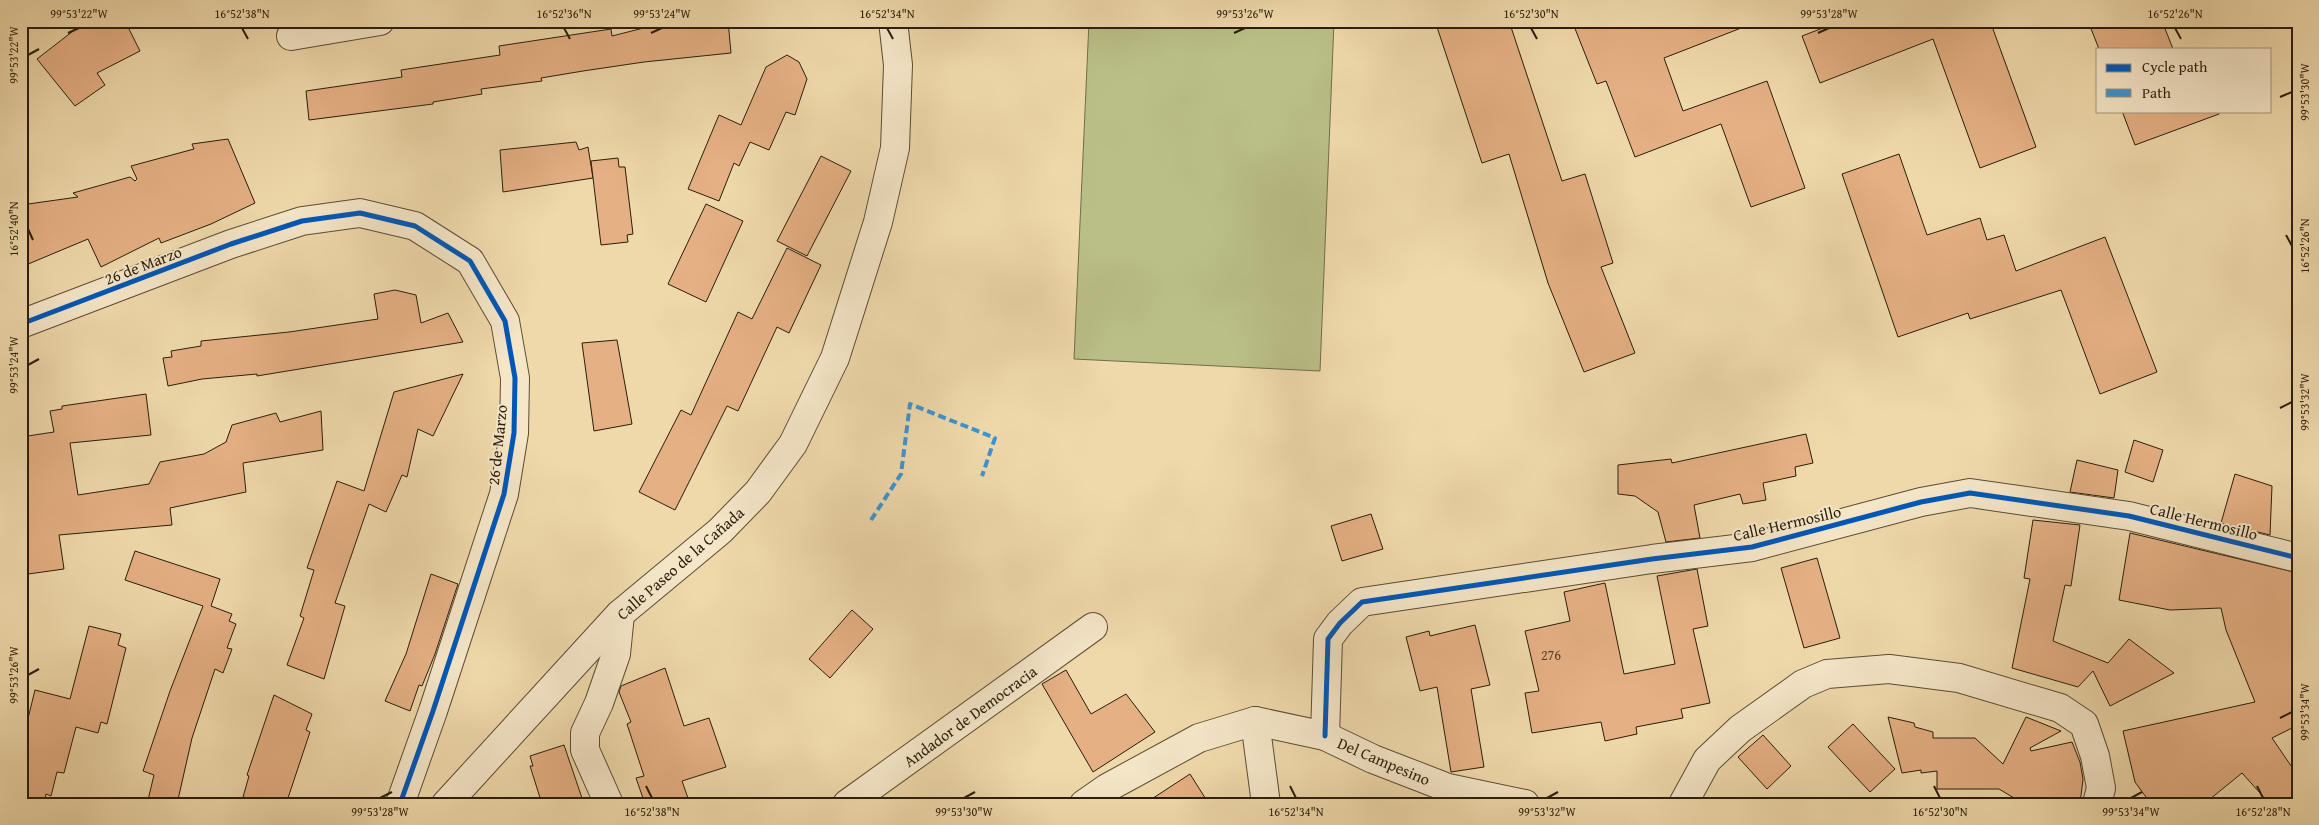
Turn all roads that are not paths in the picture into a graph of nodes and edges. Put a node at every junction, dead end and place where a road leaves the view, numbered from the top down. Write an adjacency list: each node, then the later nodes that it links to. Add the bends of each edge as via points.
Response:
1 (380, 21): 3 (street)
2 (893, 21): 6 (street, Calle Paseo de la Cañada, via 898,65 895,148 878,222 835,358 793,444 758,492 720,531)
3 (291, 36)
4 (21, 324): 10 (street, 26 de Marzo, via 231,244 302,221 360,214 415,226 470,261 505,321 515,378 514,433 504,494)
5 (2298, 558): 9 (street, Calle Hermosillo, via 2129,516 1970,493 1920,502 1752,547 1362,602 1328,639)
6 (620, 614): 11 (street, Calle Paseo de la Cañada); 12 (street, via 616,654 585,733 585,750)
7 (1093, 627): 13 (street, Andador de Democracia)
8 (1255, 721): 9 (street, Del Campesino); 14 (street, Del Campesino, via 1199,738); 15 (street)
9 (1325, 736): 16 (street, Del Campesino, via 1448,788)
10 (400, 804)
11 (446, 804)
12 (609, 804)
13 (847, 804)
14 (1084, 804)
15 (1266, 804)
16 (1525, 804)
17 (1683, 804): 18 (street, via 1707,760 1740,729 1796,688 1827,674 1889,669 1959,678 2060,708 2084,724 2095,756 2100,788)
18 (2097, 804)

